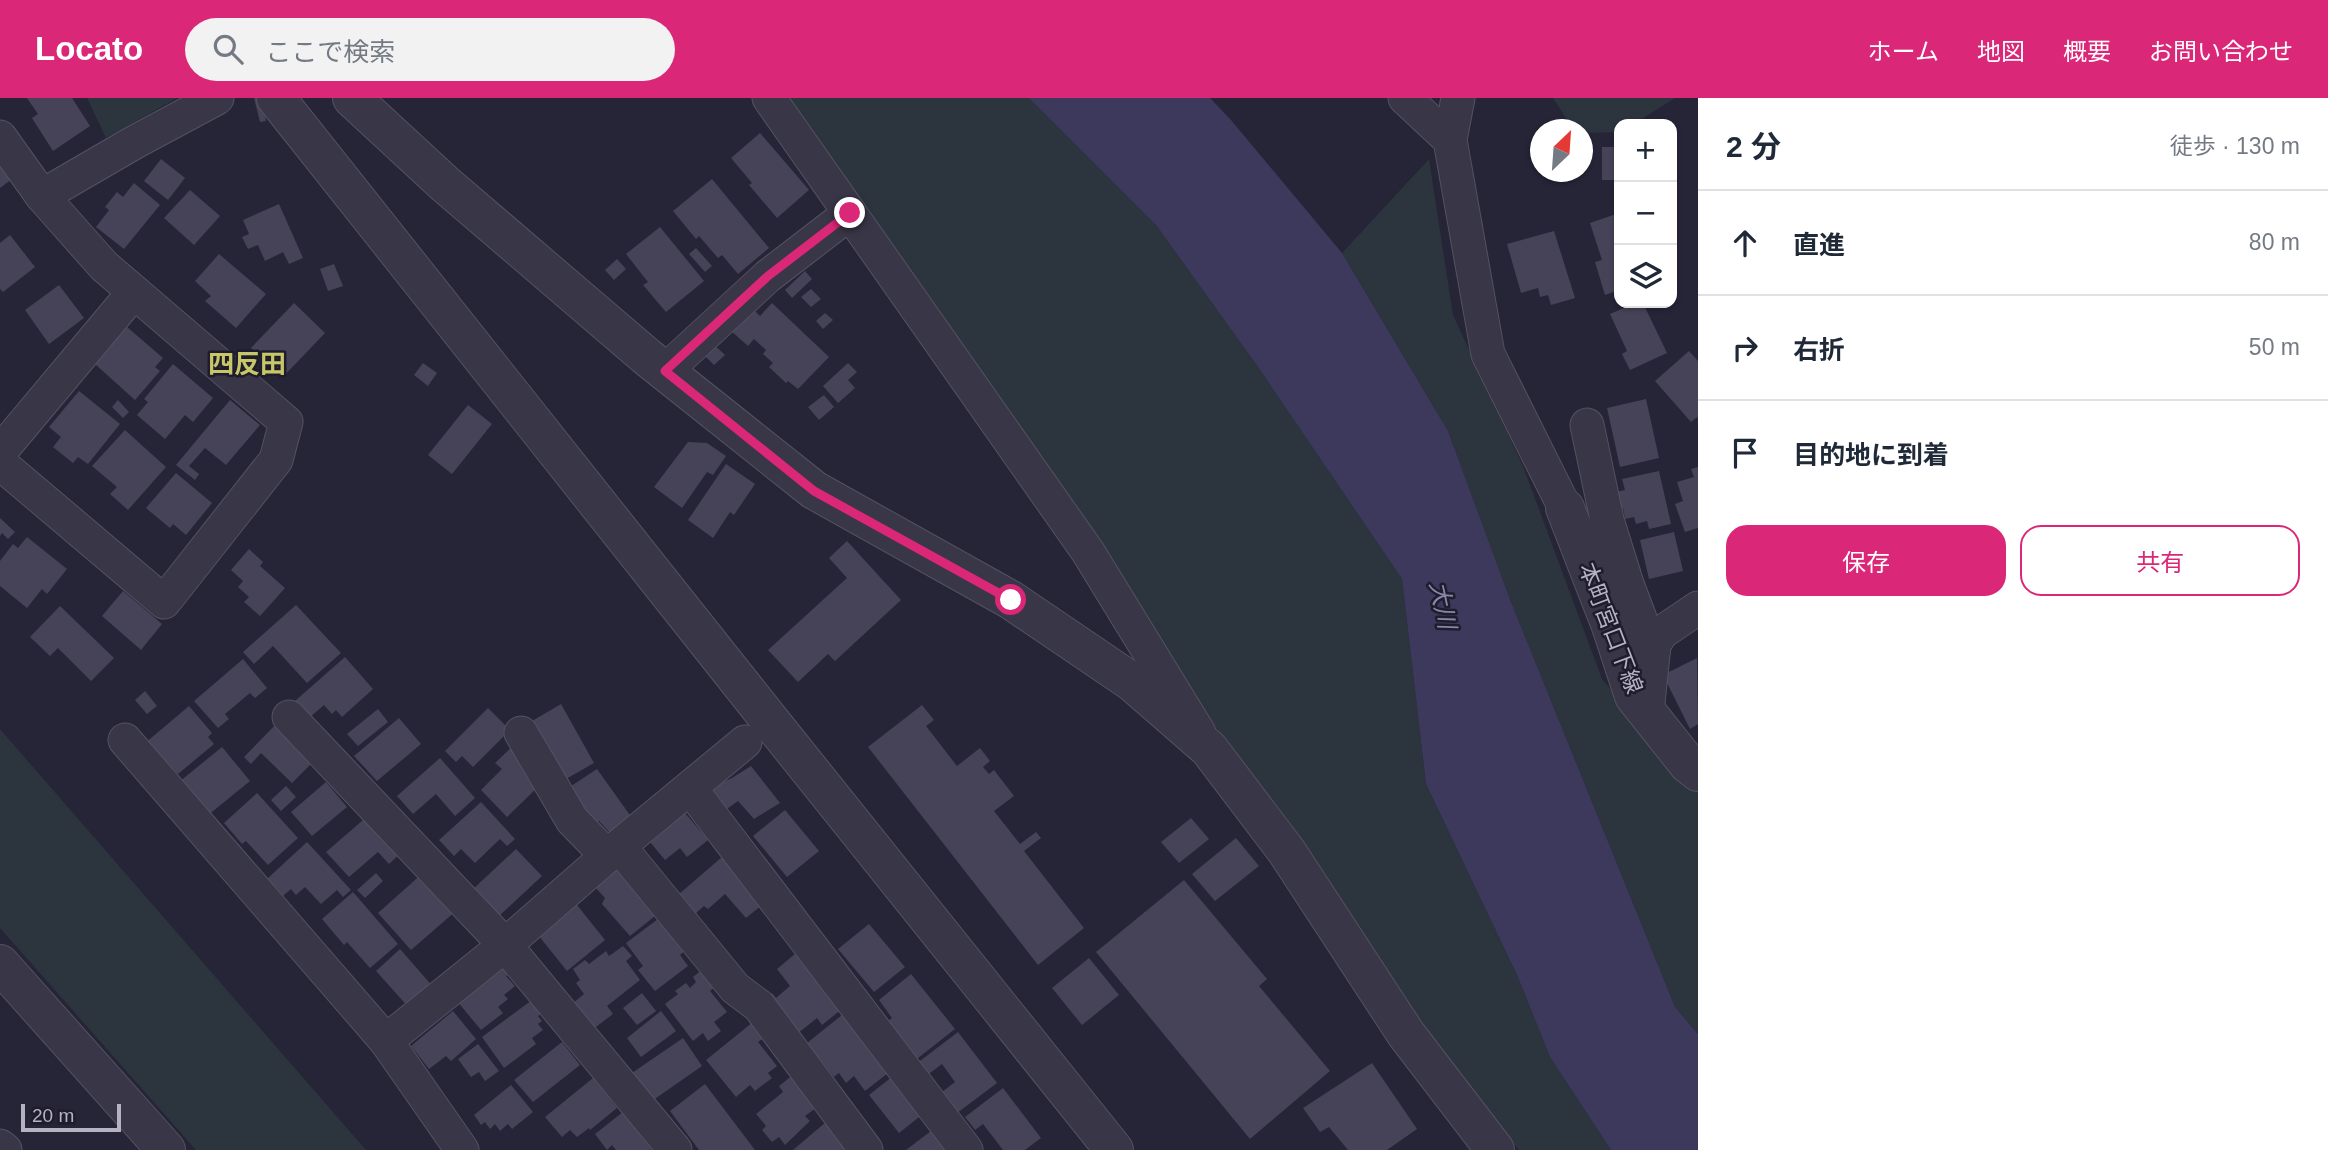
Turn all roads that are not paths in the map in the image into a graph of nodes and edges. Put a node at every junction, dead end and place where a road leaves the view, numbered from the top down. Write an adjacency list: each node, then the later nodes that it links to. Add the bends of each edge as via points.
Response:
1 (217, 98): 9 (street)
2 (276, 98): 38 (street)
3 (352, 98): 12 (street, via 445,184)
4 (769, 98): 10 (street)
5 (1405, 98): 8 (street)
6 (1458, 98): 8 (street)
7 (0, 137): 9 (street)
8 (1450, 140): 16 (street, via 1488,354)
9 (42, 196): 11 (street, via 104,267)
10 (850, 213): 12 (street, via 768,276); 24 (street, via 1088,552)
11 (134, 292): 14 (street); 15 (street, via 286,422 276,460 259,482 164,602)
12 (665, 371): 24 (street, via 814,491 1011,600 1132,682)
13 (1587, 425): 18 (street, via 1607,520)
14 (0, 452)
15 (0, 463)
16 (1565, 508): 19 (street, 本町宮口下線, via 1634,696)
17 (1698, 608): 18 (street, via 1661,633)
18 (1653, 653): 19 (street)
19 (1647, 712): 25 (street, 本町宮口下線)
20 (289, 717): 28 (street)
21 (521, 733): 27 (street, via 572,820)
22 (125, 740): 30 (street)
23 (745, 742): 26 (street)
24 (1209, 749): 39 (street, via 1287,852 1406,1034)
25 (1698, 772)
26 (690, 788): 27 (street); 37 (street)
27 (613, 851): 28 (street); 36 (street, via 735,988 759,1006)
28 (505, 945): 30 (street); 35 (street)
29 (0, 964): 33 (street)
30 (386, 1041): 34 (street)
31 (0, 1146): 32 (street)
32 (5, 1150)
33 (166, 1150)
34 (462, 1150)
35 (676, 1150)
36 (866, 1150)
37 (966, 1150)
38 (1114, 1150)
39 (1495, 1150)

